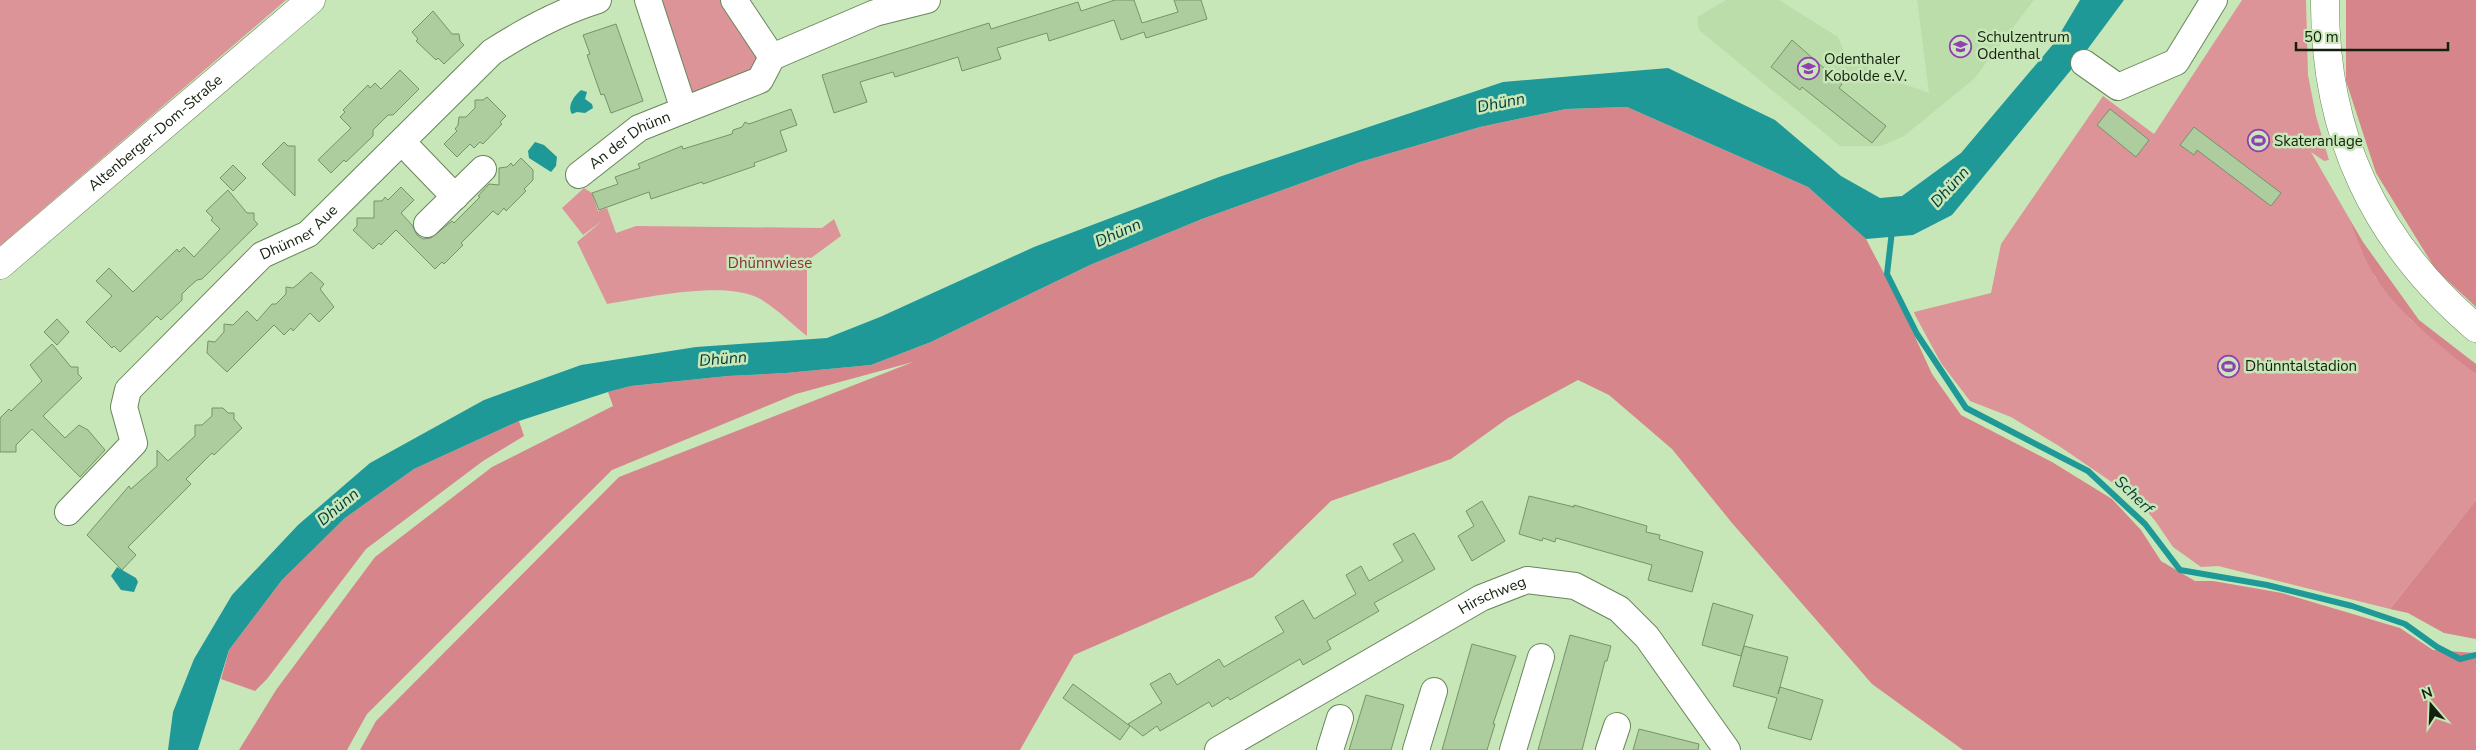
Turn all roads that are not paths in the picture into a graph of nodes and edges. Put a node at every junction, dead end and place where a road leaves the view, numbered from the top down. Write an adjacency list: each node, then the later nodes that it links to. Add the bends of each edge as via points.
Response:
1 (311, 0): 16 (main road, Altenberger-Dom-Straße)
2 (598, 0): 11 (street, Dhünner Aue, via 554,16 492,52)
3 (648, 0): 10 (street, An der Dhünn)
4 (734, 0): 8 (street)
5 (928, 0): 8 (street, via 875,13)
6 (2214, 0): 9 (street, via 2176,62 2118,87)
7 (2325, 0): 17 (main road, via 2326,54 2332,93 2363,186 2411,262)
8 (772, 57): 10 (street, An der Dhünn, via 760,80)
9 (2084, 63)
10 (684, 110): 13 (street, An der Dhünn, via 639,128)
11 (402, 142): 14 (street); 18 (street, Dhünner Aue, via 308,234 262,255 128,390 124,407 134,443)
12 (483, 169): 14 (street)
13 (579, 175)
14 (455, 197): 15 (street)
15 (428, 224)
16 (0, 265)
17 (2476, 328)
18 (68, 512)
19 (1541, 657): 26 (street)
20 (1434, 691): 25 (street)
21 (1340, 718): 24 (street)
22 (1617, 726): 27 (street)
23 (1218, 750): 28 (street, Hirschweg, via 1481,598 1527,580 1575,586 1619,609 1647,637)
24 (1330, 750)
25 (1416, 750)
26 (1513, 750)
27 (1609, 750)
28 (1727, 750)

